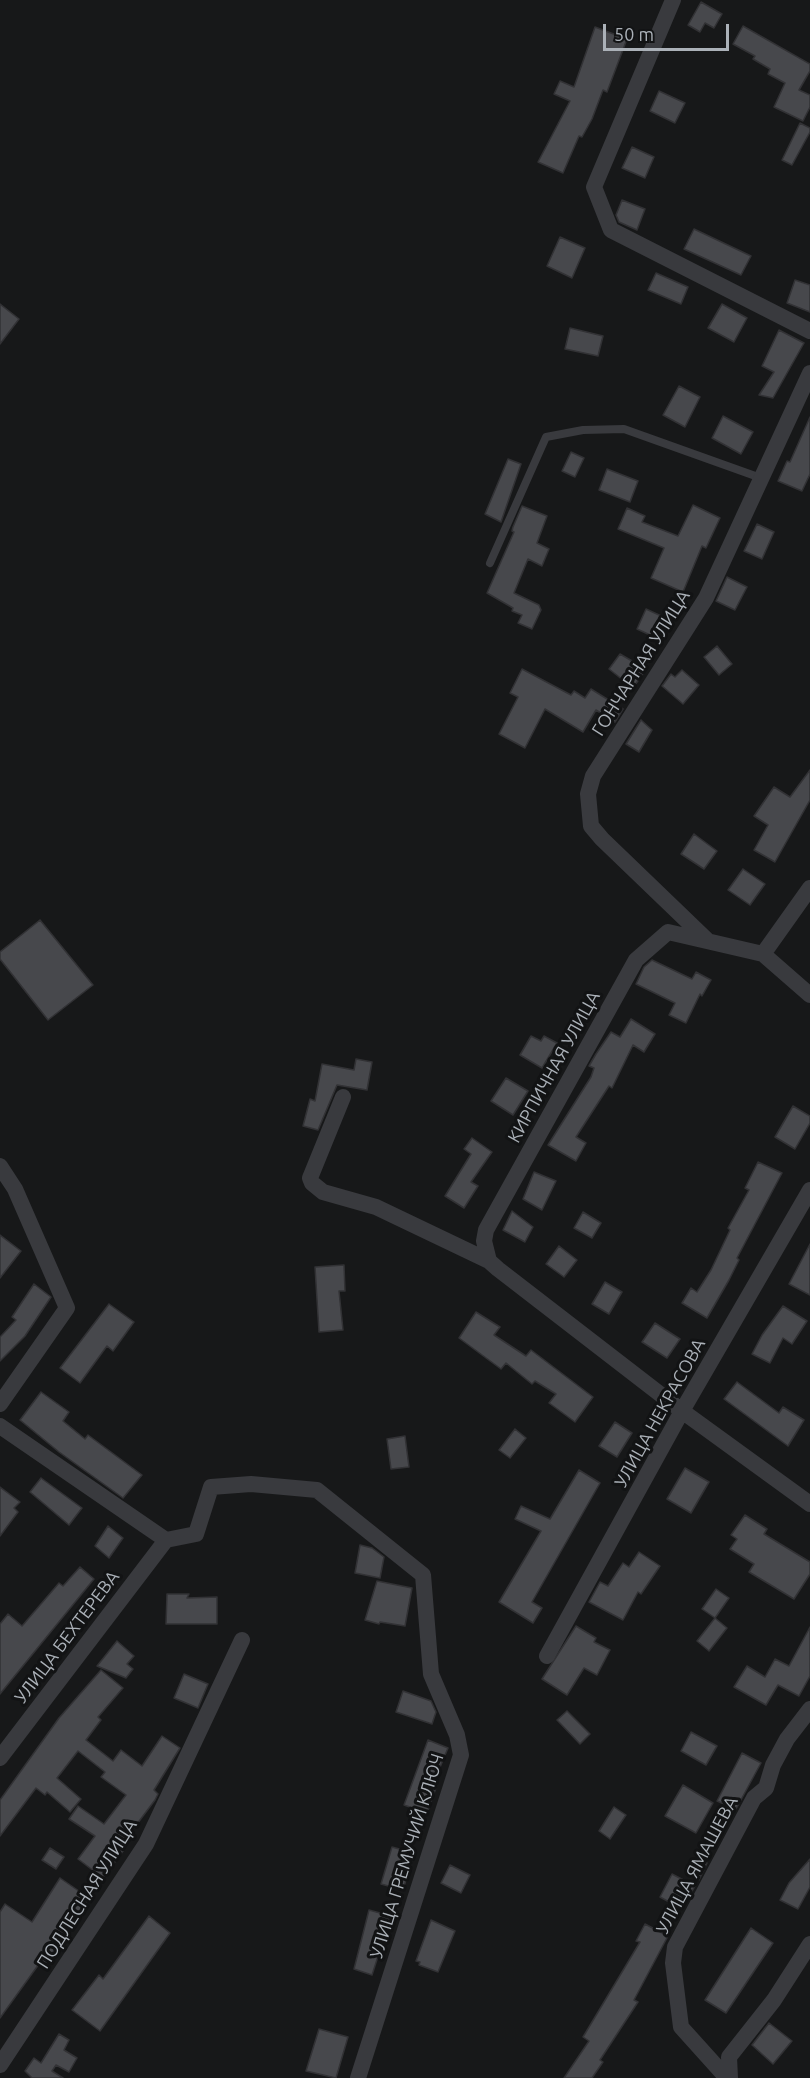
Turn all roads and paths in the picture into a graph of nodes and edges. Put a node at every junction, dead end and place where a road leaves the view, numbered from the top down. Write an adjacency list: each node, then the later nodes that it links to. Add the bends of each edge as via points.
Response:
1 (673, 0): 2 (street, via 594,187 611,230)
2 (810, 331)
3 (810, 373): 4 (street, ГОНЧАРНАЯ УЛИЦА)
4 (761, 478): 5 (lane, via 624,429 583,430 546,437); 7 (street, ГОНЧАРНАЯ УЛИЦА, via 706,598 593,776 588,794 591,826)
5 (490, 563)
6 (810, 888): 8 (street)
7 (709, 942): 8 (street); 13 (street, КИРПИЧНАЯ УЛИЦА, via 668,932 636,960 486,1230 485,1251)
8 (763, 954): 9 (street)
9 (810, 995)
10 (343, 1097): 13 (street, via 310,1178 312,1183 323,1192 376,1207)
11 (0, 1166): 14 (street, via 15,1189 67,1308)
12 (810, 1190): 15 (street, УЛИЦА НЕКРАСОВА)
13 (489, 1261): 15 (street)
14 (0, 1404)
15 (682, 1411): 17 (street); 20 (street, УЛИЦА НЕКРАСОВА)
16 (0, 1426): 18 (street)
17 (810, 1504)
18 (166, 1540): 22 (street, УЛИЦА БЕХТЕРЕВА); 25 (street, УЛИЦА ГРЕМУЧИЙ КЛЮЧ, via 196,1534 211,1487 251,1484 317,1490 423,1575 431,1674 457,1735 460,1755)
19 (242, 1640): 24 (street, ПОДЛЕСНАЯ УЛИЦА, via 146,1844)
20 (547, 1656)
21 (810, 1709): 26 (street, УЛИЦА ЯМАШЕВА, via 787,1739 766,1788 754,1798 675,1947 673,1963 681,2027)
22 (0, 1758)
23 (810, 1944): 26 (street, via 774,2000 729,2056)
24 (0, 2065)
25 (358, 2078)
26 (728, 2078)

